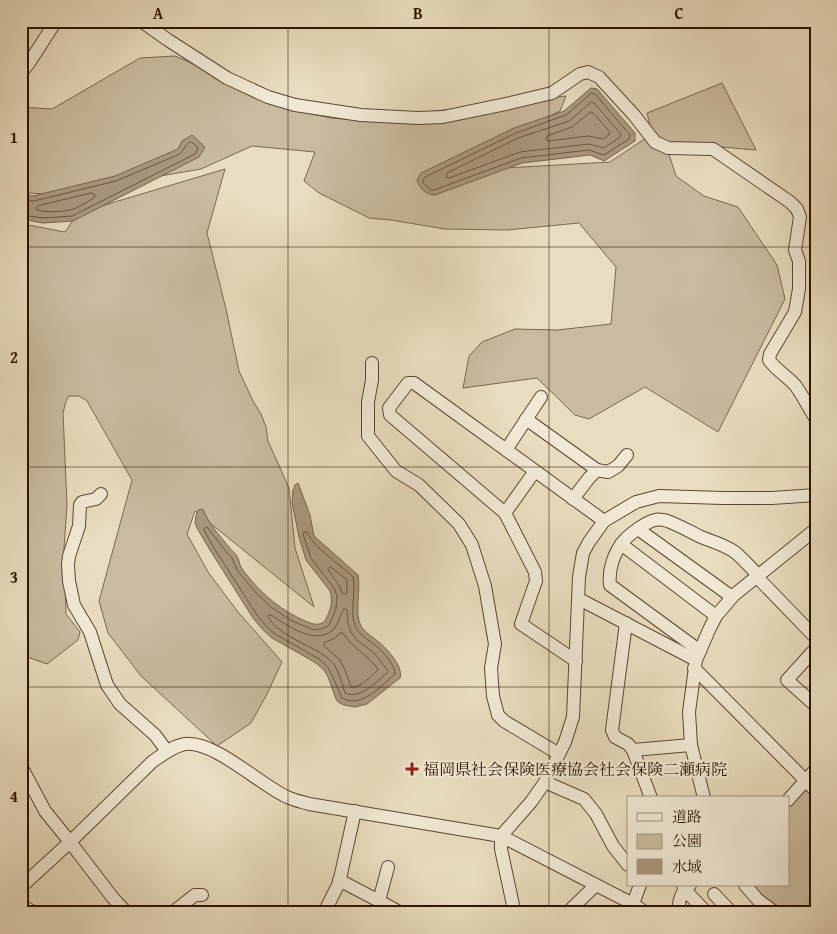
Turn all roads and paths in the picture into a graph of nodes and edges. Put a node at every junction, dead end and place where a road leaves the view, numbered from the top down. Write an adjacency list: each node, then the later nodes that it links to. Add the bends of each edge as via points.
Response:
1 (56, 21): 3 (street)
2 (141, 21): 6 (street, via 227,78 268,97 295,105 361,114 443,117 552,92 580,74 588,72 600,77 655,142 668,148 713,149 797,209 800,217 796,250 799,289 795,312 770,354 770,360 794,385)
3 (21, 73)
4 (372, 363): 33 (street, via 368,436 396,470 420,485 459,524 472,545 485,586 494,644 491,668 498,715)
5 (541, 397): 7 (street)
6 (816, 419)
7 (526, 420): 8 (street); 10 (street)
8 (506, 450): 11 (street); 15 (street, via 414,383 408,384 389,408 390,415)
9 (627, 456): 10 (street, via 608,472)
10 (597, 470): 14 (street)
11 (535, 471): 14 (street); 15 (street)
12 (101, 494): 32 (street, via 80,505 79,526 68,565 74,605 90,632 107,685 120,704 155,735)
13 (816, 495): 16 (street, via 772,498 660,496 636,502)
14 (573, 499): 16 (street)
15 (505, 513): 28 (street, via 535,572 536,581 521,624)
16 (604, 521): 22 (street, via 583,553)
17 (638, 529): 19 (street); 20 (street, via 654,520 670,522 726,547); 21 (street)
18 (816, 529): 20 (street)
19 (621, 544): 23 (street); 27 (street, via 614,555 610,585)
20 (757, 576): 21 (street); 25 (street)
21 (732, 597): 23 (street)
22 (579, 599): 24 (street); 28 (street)
23 (716, 616): 27 (street)
24 (626, 623): 27 (street); 31 (street, via 612,730 615,737)
25 (816, 638)
26 (816, 648): 29 (street, via 787,680)
27 (697, 660): 30 (street, via 689,712); 36 (street)
28 (576, 661): 33 (street, via 573,717)
29 (816, 706)
30 (691, 745): 31 (street); 40 (street)
31 (633, 750): 39 (street)
32 (167, 751): 42 (street, via 184,744 197,744 215,751 287,797); 44 (street)
33 (559, 754): 37 (street)
34 (21, 766): 44 (street, via 45,811)
35 (816, 769): 36 (street)
36 (806, 780): 38 (street); 41 (street)
37 (545, 782): 43 (street); 45 (street, via 584,800)
38 (816, 791)
39 (650, 796)
40 (704, 796)
41 (790, 798)
42 (354, 811): 43 (street); 47 (street)
43 (501, 836): 48 (street); 63 (street)
44 (70, 842): 51 (street); 59 (street)
45 (627, 864)
46 (388, 867): 55 (street)
47 (339, 880): 55 (street); 61 (street)
48 (596, 885): 56 (street); 64 (street, via 570,910)
49 (640, 886): 56 (street)
50 (746, 886): 69 (street)
51 (21, 887)
52 (686, 887): 66 (street); 67 (street)
53 (202, 894): 60 (street, via 195,895)
54 (714, 894): 68 (street)
55 (379, 900): 62 (street)
56 (634, 904): 65 (street)
57 (21, 905): 58 (street)
58 (35, 913)
59 (127, 913)
60 (172, 913)
61 (324, 913)
62 (401, 913)
63 (513, 913)
64 (572, 913)
65 (646, 913)
66 (679, 913)
67 (707, 913)
68 (732, 913)
69 (776, 913)

